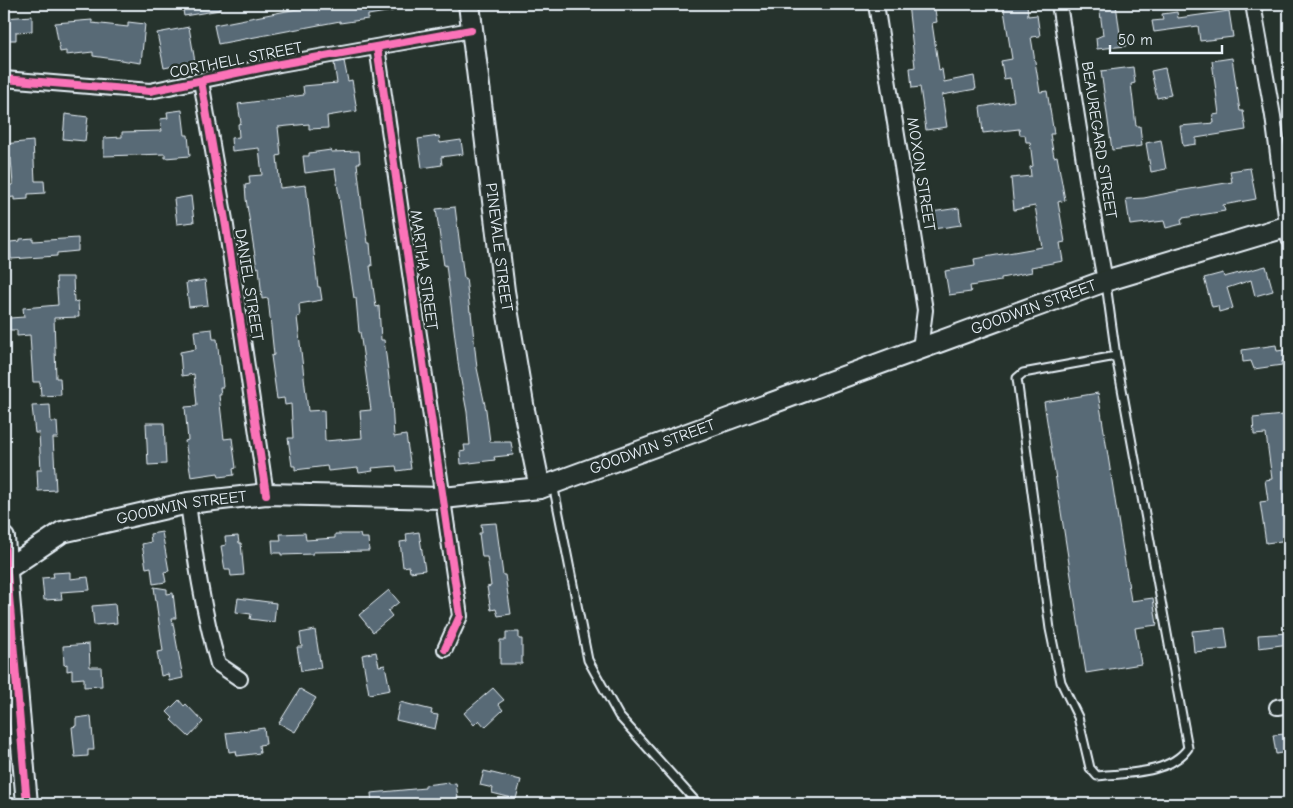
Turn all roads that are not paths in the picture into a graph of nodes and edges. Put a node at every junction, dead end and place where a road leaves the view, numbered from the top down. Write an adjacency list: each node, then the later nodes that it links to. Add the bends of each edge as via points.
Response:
1 (469, 4): 5 (main road, PINEVALE STREET)
2 (876, 4): 11 (street, MOXON STREET, via 925,310)
3 (1059, 4): 10 (street, BEAUREGARD STREET)
4 (1253, 4): 9 (street)
5 (471, 30): 6 (street, CORTHELL STREET); 13 (main road, PINEVALE STREET, via 504,291 524,410)
6 (377, 46): 8 (street, CORTHELL STREET); 15 (street, MARTHA STREET)
7 (4, 79): 8 (street, CORTHELL STREET, via 150,91)
8 (201, 81): 14 (street, DANIEL STREET)
9 (1289, 230): 10 (main road, GOODWIN STREET)
10 (1105, 281): 11 (main road, GOODWIN STREET); 12 (lane)
11 (920, 349): 13 (main road, GOODWIN STREET)
12 (1116, 356): 12 (lane, via 1188,748 1182,757 1164,765 1097,776 1090,768 1078,717 1061,682 1050,629 1017,378 1022,373)
13 (546, 486): 15 (main road, GOODWIN STREET); 22 (lane, via 588,660 619,716)
14 (266, 494): 15 (main road, GOODWIN STREET); 16 (main road, GOODWIN STREET)
15 (443, 498): 19 (street, MARTHA STREET, via 460,616)
16 (188, 503): 18 (main road, GOODWIN STREET, via 62,532); 20 (street, via 208,629 218,664)
17 (4, 538): 18 (main road)
18 (5, 571): 21 (main road)
19 (445, 649)
20 (240, 679)
21 (27, 804)
22 (698, 804)

